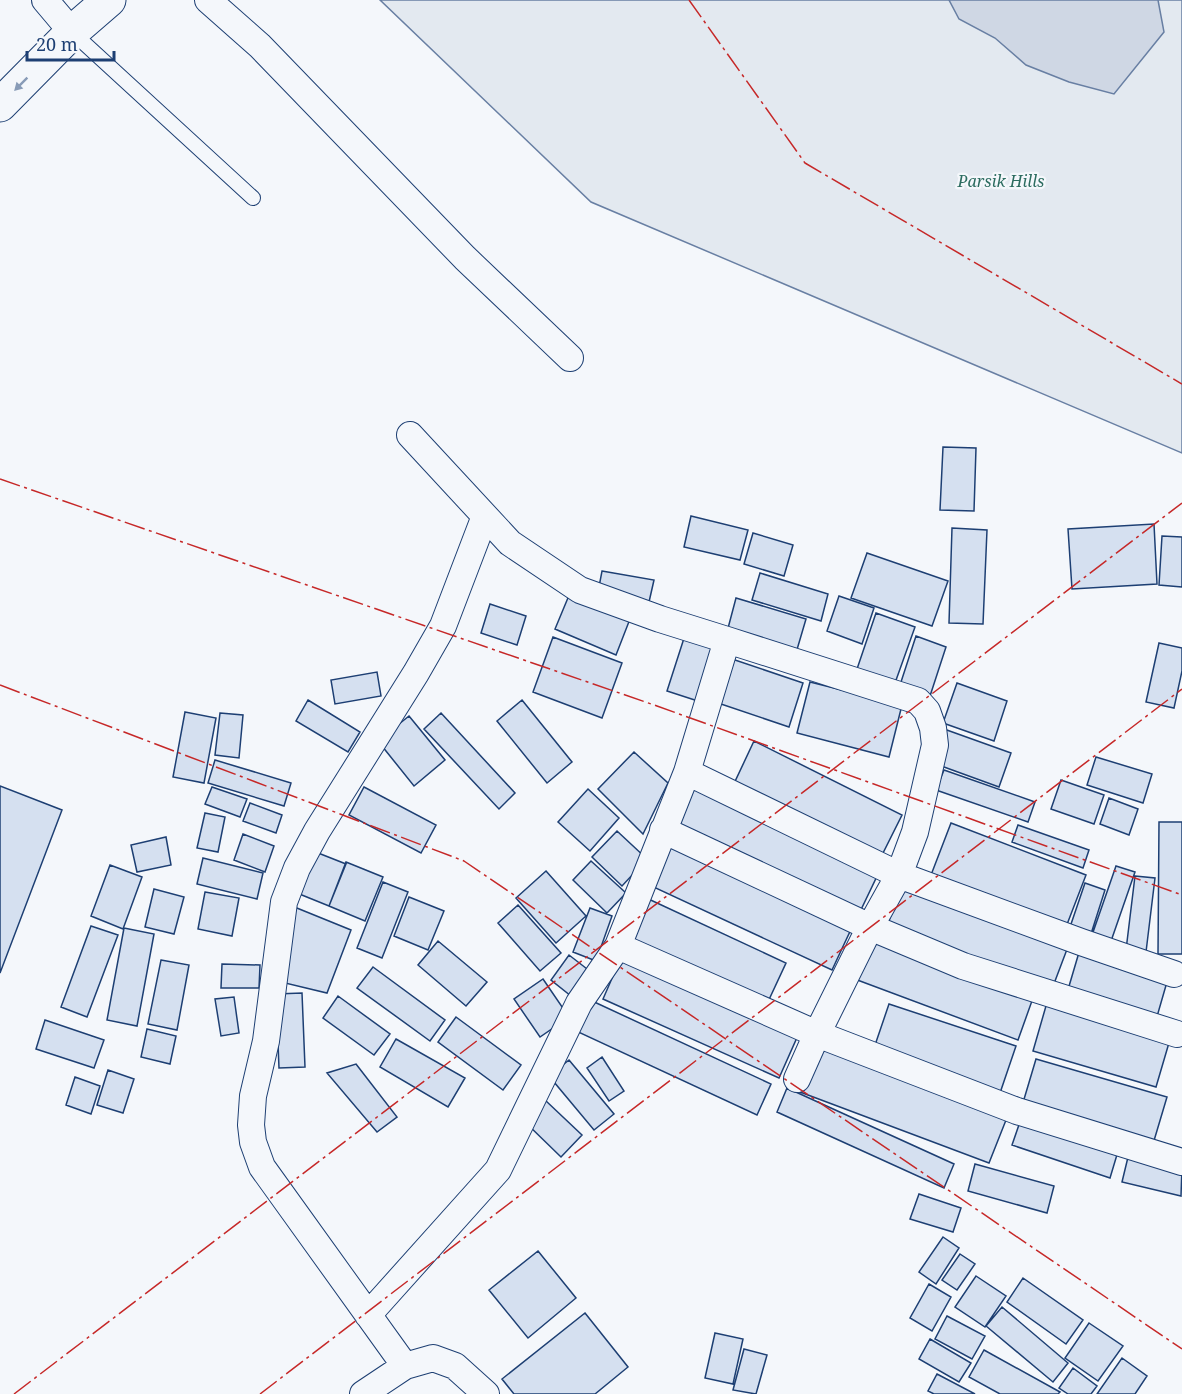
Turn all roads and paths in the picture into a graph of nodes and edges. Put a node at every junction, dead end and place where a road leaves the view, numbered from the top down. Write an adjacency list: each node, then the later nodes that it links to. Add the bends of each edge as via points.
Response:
1 (109, 0): 3 (main road)
2 (208, 0): 7 (street, via 260,46 465,258)
3 (62, 12): 4 (main road); 5 (main road, one-way to 5); 6 (lane)
4 (0, 73)
5 (0, 105)
6 (253, 198)
7 (570, 358)
8 (410, 435): 9 (street)
9 (485, 516): 10 (street, via 510,543 580,590); 21 (street, via 443,626 297,868 284,902 266,1041 253,1096 252,1133 262,1167)
10 (728, 640): 11 (street); 13 (street, via 918,701 927,711 935,745 915,832)
11 (687, 772): 12 (street); 13 (street)
12 (663, 830): 14 (street); 15 (street)
13 (899, 875): 14 (street); 16 (street)
14 (870, 927): 17 (street); 18 (street, via 963,966)
15 (618, 946): 17 (street); 21 (street, via 579,1003 498,1170)
16 (1174, 974)
17 (817, 1034): 19 (street); 20 (street, via 1017,1112)
18 (1177, 1034)
19 (797, 1079)
20 (1182, 1162)
21 (368, 1315): 22 (street)
22 (405, 1366): 23 (street); 24 (street, via 433,1358 455,1366)
23 (363, 1394)
24 (486, 1394)

